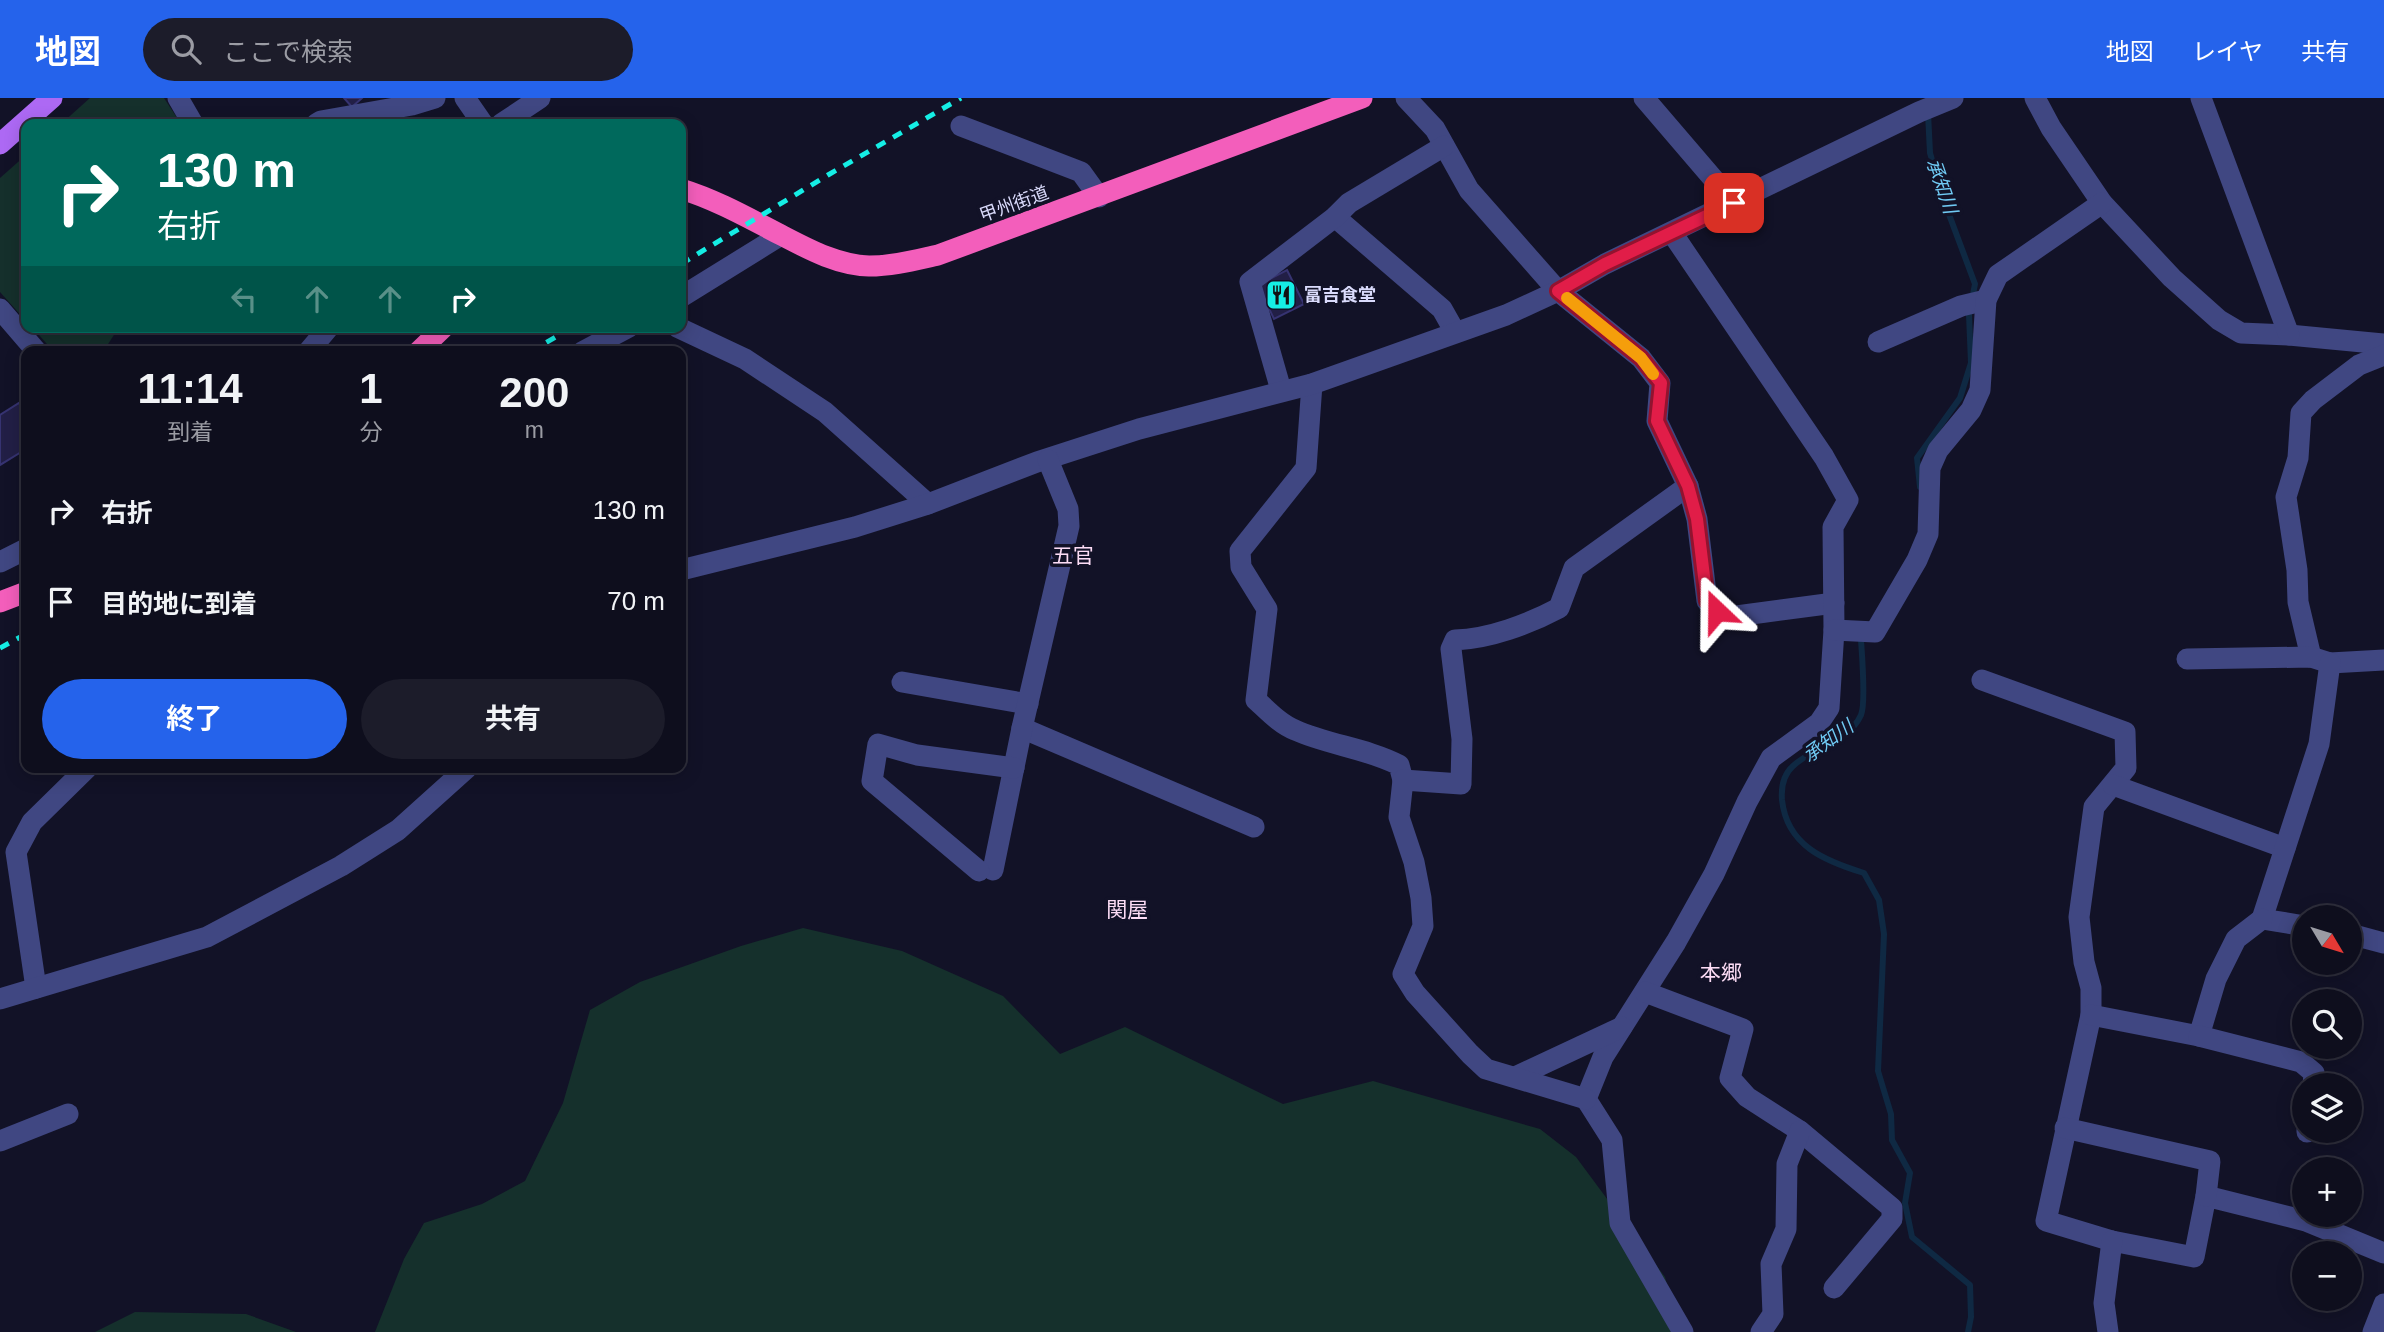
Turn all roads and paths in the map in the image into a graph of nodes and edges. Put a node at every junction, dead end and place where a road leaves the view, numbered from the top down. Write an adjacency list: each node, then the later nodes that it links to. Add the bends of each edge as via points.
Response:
1 (52, 98): 12 (main road)
2 (178, 98): 13 (street)
3 (435, 98): 14 (street)
4 (465, 98): 15 (street)
5 (540, 98): 16 (street)
6 (1362, 98): 22 (highway, 甲州街道)
7 (1406, 98): 20 (street)
8 (1644, 98): 23 (street)
9 (2035, 98): 24 (street)
10 (2201, 98): 36 (street)
11 (1936, 105): 23 (street)
12 (28, 119)
13 (190, 119)
14 (332, 119)
15 (480, 119)
16 (508, 119)
17 (21, 125): 19 (main road)
18 (961, 126): 22 (street, via 1080,172)
19 (0, 144)
20 (1444, 146): 25 (street, via 1349,203); 28 (street, via 1469,190)
21 (686, 191): 27 (highway, 甲州街道)
22 (1099, 197): 27 (highway, 甲州街道, via 938,255 899,264 867,266 840,261)
23 (1734, 203): 26 (street)
24 (2102, 203): 30 (street, via 1998,275); 36 (street, via 2172,278 2219,320 2241,333)
25 (1335, 217): 33 (street, via 1442,309); 44 (street, via 1250,282)
26 (1672, 233): 28 (street); 53 (street, via 1824,457 1847,500 1833,527)
27 (781, 235): 29 (street)
28 (1558, 291): 33 (street); 46 (street, via 1641,358 1661,383 1657,421)
29 (686, 294)
30 (1975, 303): 37 (street); 54 (street, via 1980,390 1930,468 1928,534 1917,560 1875,632)
31 (0, 309): 39 (street)
32 (686, 331): 47 (street, via 745,359 825,412)
33 (1455, 332): 43 (street)
34 (438, 333): 40 (highway)
35 (618, 333): 41 (street)
36 (2289, 335): 38 (street)
37 (1878, 342)
38 (2384, 344)
39 (32, 346)
40 (424, 346)
41 (593, 346)
42 (2384, 355): 56 (street, via 2359,365 2301,413 2298,458 2286,497 2298,602)
43 (1312, 384): 44 (street); 65 (street, via 1306,468 1240,551 1241,568 1267,609 1256,700 1294,730 1399,765)
44 (1281, 390): 45 (street, via 1139,429)
45 (1048, 460): 47 (street); 60 (street, via 1068,509 1069,526)
46 (1688, 486): 53 (street, via 1697,519 1707,601 1717,611 1729,617); 65 (street, via 1574,568 1559,608 1473,639 1455,640 1451,649 1462,739 1461,784)
47 (928, 504): 50 (street)
48 (21, 552): 49 (street)
49 (0, 562)
50 (686, 569)
51 (21, 594): 52 (highway)
52 (0, 602)
53 (1834, 603): 54 (street)
54 (1834, 630): 74 (street, via 1829,708 1819,723 1770,758 1714,874)
55 (2187, 659): 56 (street)
56 (2320, 660): 57 (street); 68 (street, via 2319,744)
57 (2384, 660)
58 (1982, 680): 66 (street, via 2125,732 2126,768)
59 (902, 682): 60 (street)
60 (1028, 704): 61 (street)
61 (1022, 728): 62 (street); 67 (street)
62 (1014, 768): 62 (street, via 986,871 872,781 878,744 917,755)
63 (82, 773): 73 (street, via 32,822 16,852)
64 (443, 777): 73 (street, via 398,830 341,866 207,937)
65 (1403, 780): 80 (street, via 1399,817 1414,862 1423,926 1403,974 1486,1069)
66 (2113, 785): 68 (street); 76 (street, via 2094,807 2079,916)
67 (1254, 827)
68 (2285, 848): 69 (street)
69 (2262, 919): 70 (street); 78 (street, via 2236,939 2216,979)
70 (2292, 924)
71 (2362, 937): 72 (street)
72 (2384, 943)
73 (36, 988): 75 (street)
74 (1645, 992): 77 (street); 84 (street, via 1743,1029 1730,1078 1747,1097)
75 (0, 999)
76 (2091, 1015): 78 (street); 83 (street)
77 (1622, 1027): 80 (street); 81 (street, via 1603,1057)
78 (2199, 1036): 79 (street, via 2301,1062)
79 (2314, 1073)
80 (1516, 1077): 81 (street)
81 (1586, 1099): 91 (street, via 1612,1140 1620,1223)
82 (68, 1115): 85 (street)
83 (2065, 1128): 86 (street, via 2210,1161); 87 (street, via 2046,1221)
84 (1800, 1131): 89 (street, via 1892,1208 1892,1219); 92 (street, via 1787,1164 1786,1229 1771,1264 1773,1314)
85 (0, 1141)
86 (2207, 1196): 87 (street, via 2194,1257); 88 (street, via 2306,1222)
87 (2112, 1241): 93 (street, via 2104,1303)
88 (2384, 1253)
89 (1834, 1288)
90 (2384, 1304): 94 (street)
91 (1683, 1332)
92 (1761, 1332)
93 (2108, 1332)
94 (2373, 1332)

